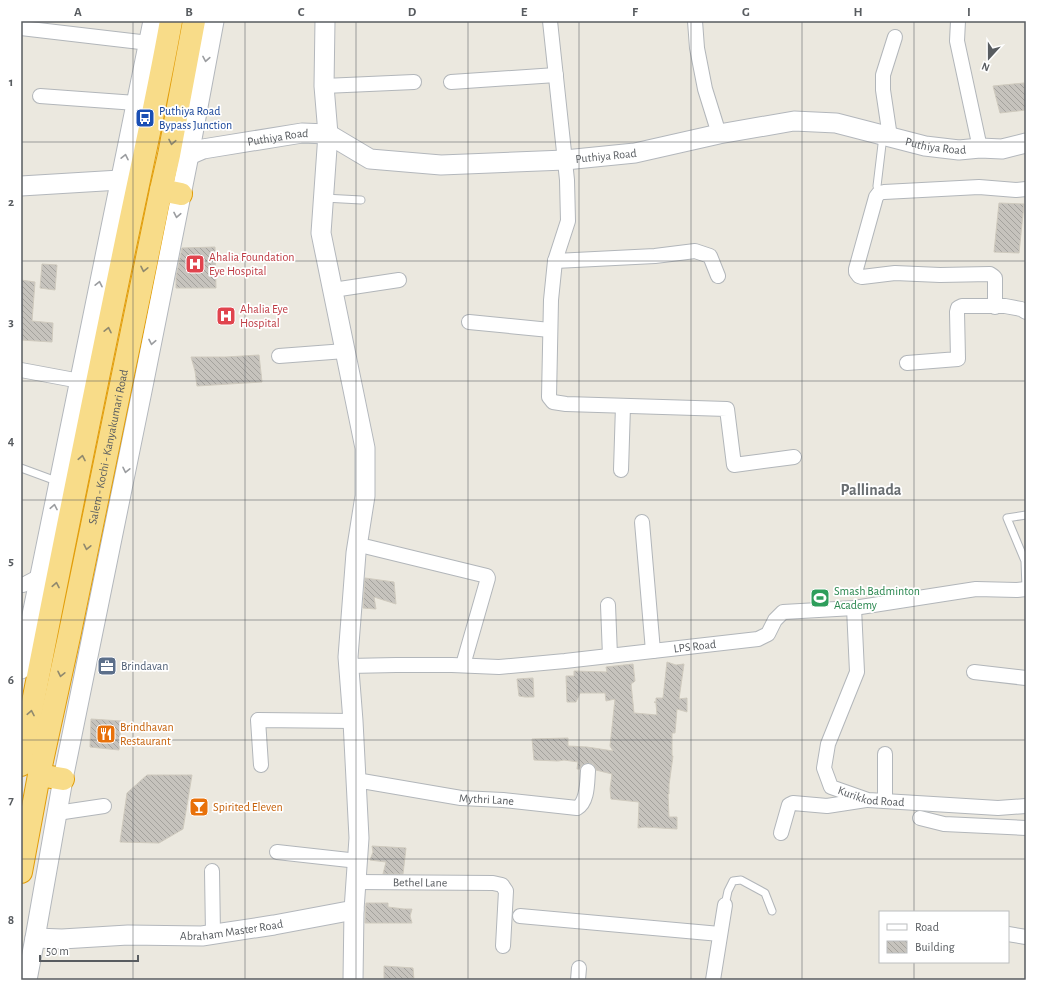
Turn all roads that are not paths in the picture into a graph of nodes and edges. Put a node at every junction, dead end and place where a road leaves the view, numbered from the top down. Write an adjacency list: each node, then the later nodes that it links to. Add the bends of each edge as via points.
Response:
1 (153, 21): 11 (street)
2 (171, 21): 25 (highway, Salem - Kochi - Kanyakumari Road, via 165,55)
3 (194, 21): 29 (highway, Salem - Kochi - Kanyakumari Road, one-way to 29, via 169,155)
4 (214, 21): 23 (street, one-way to 23)
5 (325, 21): 15 (street)
6 (550, 21): 12 (street)
7 (695, 21): 19 (street, via 705,89)
8 (958, 21): 22 (street, via 957,41)
9 (21, 28): 11 (street)
10 (895, 37): 20 (street, via 883,75)
11 (149, 42): 17 (street)
12 (556, 74): 14 (street); 24 (street)
13 (414, 82): 15 (street)
14 (451, 82)
15 (324, 86): 18 (street)
16 (40, 96): 17 (street)
17 (136, 103): 25 (street, one-way to 17)
18 (328, 134): 23 (street, Puthiya Road, via 302,133 203,149); 24 (street, Puthiya Road, via 370,159 440,165); 30 (street)
19 (719, 134): 20 (street, Puthiya Road, via 794,121 836,123); 24 (street, Puthiya Road, via 635,154)
20 (886, 136): 22 (street, Puthiya Road, via 925,146 959,150); 27 (lane)
21 (1026, 143): 22 (street, Puthiya Road, via 1002,149)
22 (980, 148)
23 (189, 154): 29 (street)
24 (566, 160): 32 (street, via 568,222)
25 (129, 181): 26 (street); 44 (street, one-way to 25); 58 (highway, Salem - Kochi - Kanyakumari Road, one-way to 25)
26 (21, 186)
27 (877, 186)
28 (1026, 189): 36 (street, via 979,187 879,193 856,269 857,274 862,277 895,274 990,274 995,278)
29 (171, 192): 59 (highway, Salem - Kochi - Kanyakumari Road, one-way to 59); 72 (street, one-way to 72, via 142,391)
30 (324, 198): 31 (lane); 35 (street, via 321,233)
31 (361, 200)
32 (555, 261): 33 (street, via 655,256 695,251 710,256); 39 (street)
33 (718, 276)
34 (399, 280): 35 (street)
35 (333, 290): 40 (street)
36 (995, 306): 37 (street); 42 (street, via 958,308 958,359)
37 (1026, 312)
38 (469, 322): 39 (street)
39 (550, 330): 45 (street, via 549,397 553,402)
40 (345, 351): 41 (street); 63 (street, via 365,448 365,496 356,553)
41 (279, 356)
42 (907, 363)
43 (21, 370): 44 (street)
44 (80, 381): 49 (street)
45 (623, 406): 46 (street, via 727,409 734,465); 48 (street)
46 (794, 458)
47 (21, 468): 49 (lane)
48 (621, 470)
49 (59, 482): 53 (street, one-way to 49)
50 (1026, 515): 55 (lane, via 1007,518 1025,561)
51 (642, 522): 60 (street)
52 (368, 547): 62 (street, via 487,576)
53 (40, 576): 54 (street); 64 (street)
54 (21, 585)
55 (1026, 589): 57 (street, LPS Road, via 976,589)
56 (608, 605): 61 (street)
57 (854, 608): 60 (street, LPS Road, via 783,612 775,620 768,634 758,639); 74 (street, Kurikkod Road, via 857,672 828,744 824,768 831,787)
58 (46, 631): 59 (highway); 70 (highway, Salem - Kochi - Kanyakumari Road, one-way to 58)
59 (69, 637): 70 (highway, Salem - Kochi - Kanyakumari Road, one-way to 70)
60 (652, 651): 61 (street, LPS Road)
61 (610, 656): 62 (street, LPS Road, via 499,667)
62 (463, 665): 63 (street, LPS Road)
63 (349, 666): 67 (street)
64 (21, 669)
65 (974, 672): 66 (street)
66 (1026, 678)
67 (353, 721): 69 (street, via 258,720); 73 (street)
68 (885, 754): 75 (street)
69 (260, 765)
70 (30, 770): 72 (highway); 85 (highway, Salem - Kochi - Kanyakumari Road)
71 (588, 771): 73 (street, Mythri Lane, via 585,799 582,806 577,808 461,798)
72 (62, 779): 78 (street)
73 (356, 780): 83 (street, via 360,838)
74 (868, 800): 75 (street, Kurikkod Road); 81 (street, via 827,806 793,803 787,811)
75 (885, 801): 77 (street, Kurikkod Road, via 998,808)
76 (104, 806): 78 (street)
77 (1026, 806)
78 (57, 813): 95 (street)
79 (920, 818): 80 (street, via 944,824)
80 (1026, 828)
81 (781, 833)
82 (277, 852): 83 (street)
83 (358, 862): 86 (street)
84 (212, 871): 91 (street)
85 (21, 872)
86 (356, 882): 88 (street); 96 (street, Bethel Lane, via 483,882 502,885 506,890)
87 (724, 905): 89 (lane, via 733,881 741,880 765,893); 92 (street)
88 (354, 910): 91 (street, Abraham Master Road); 98 (street)
89 (772, 911)
90 (520, 916): 92 (street)
91 (213, 934): 95 (street, Abraham Master Road)
92 (720, 934): 99 (street)
93 (1009, 934): 94 (street)
94 (1026, 937)
95 (35, 938): 97 (street)
96 (503, 946)
97 (27, 980)
98 (353, 980)
99 (713, 980)

